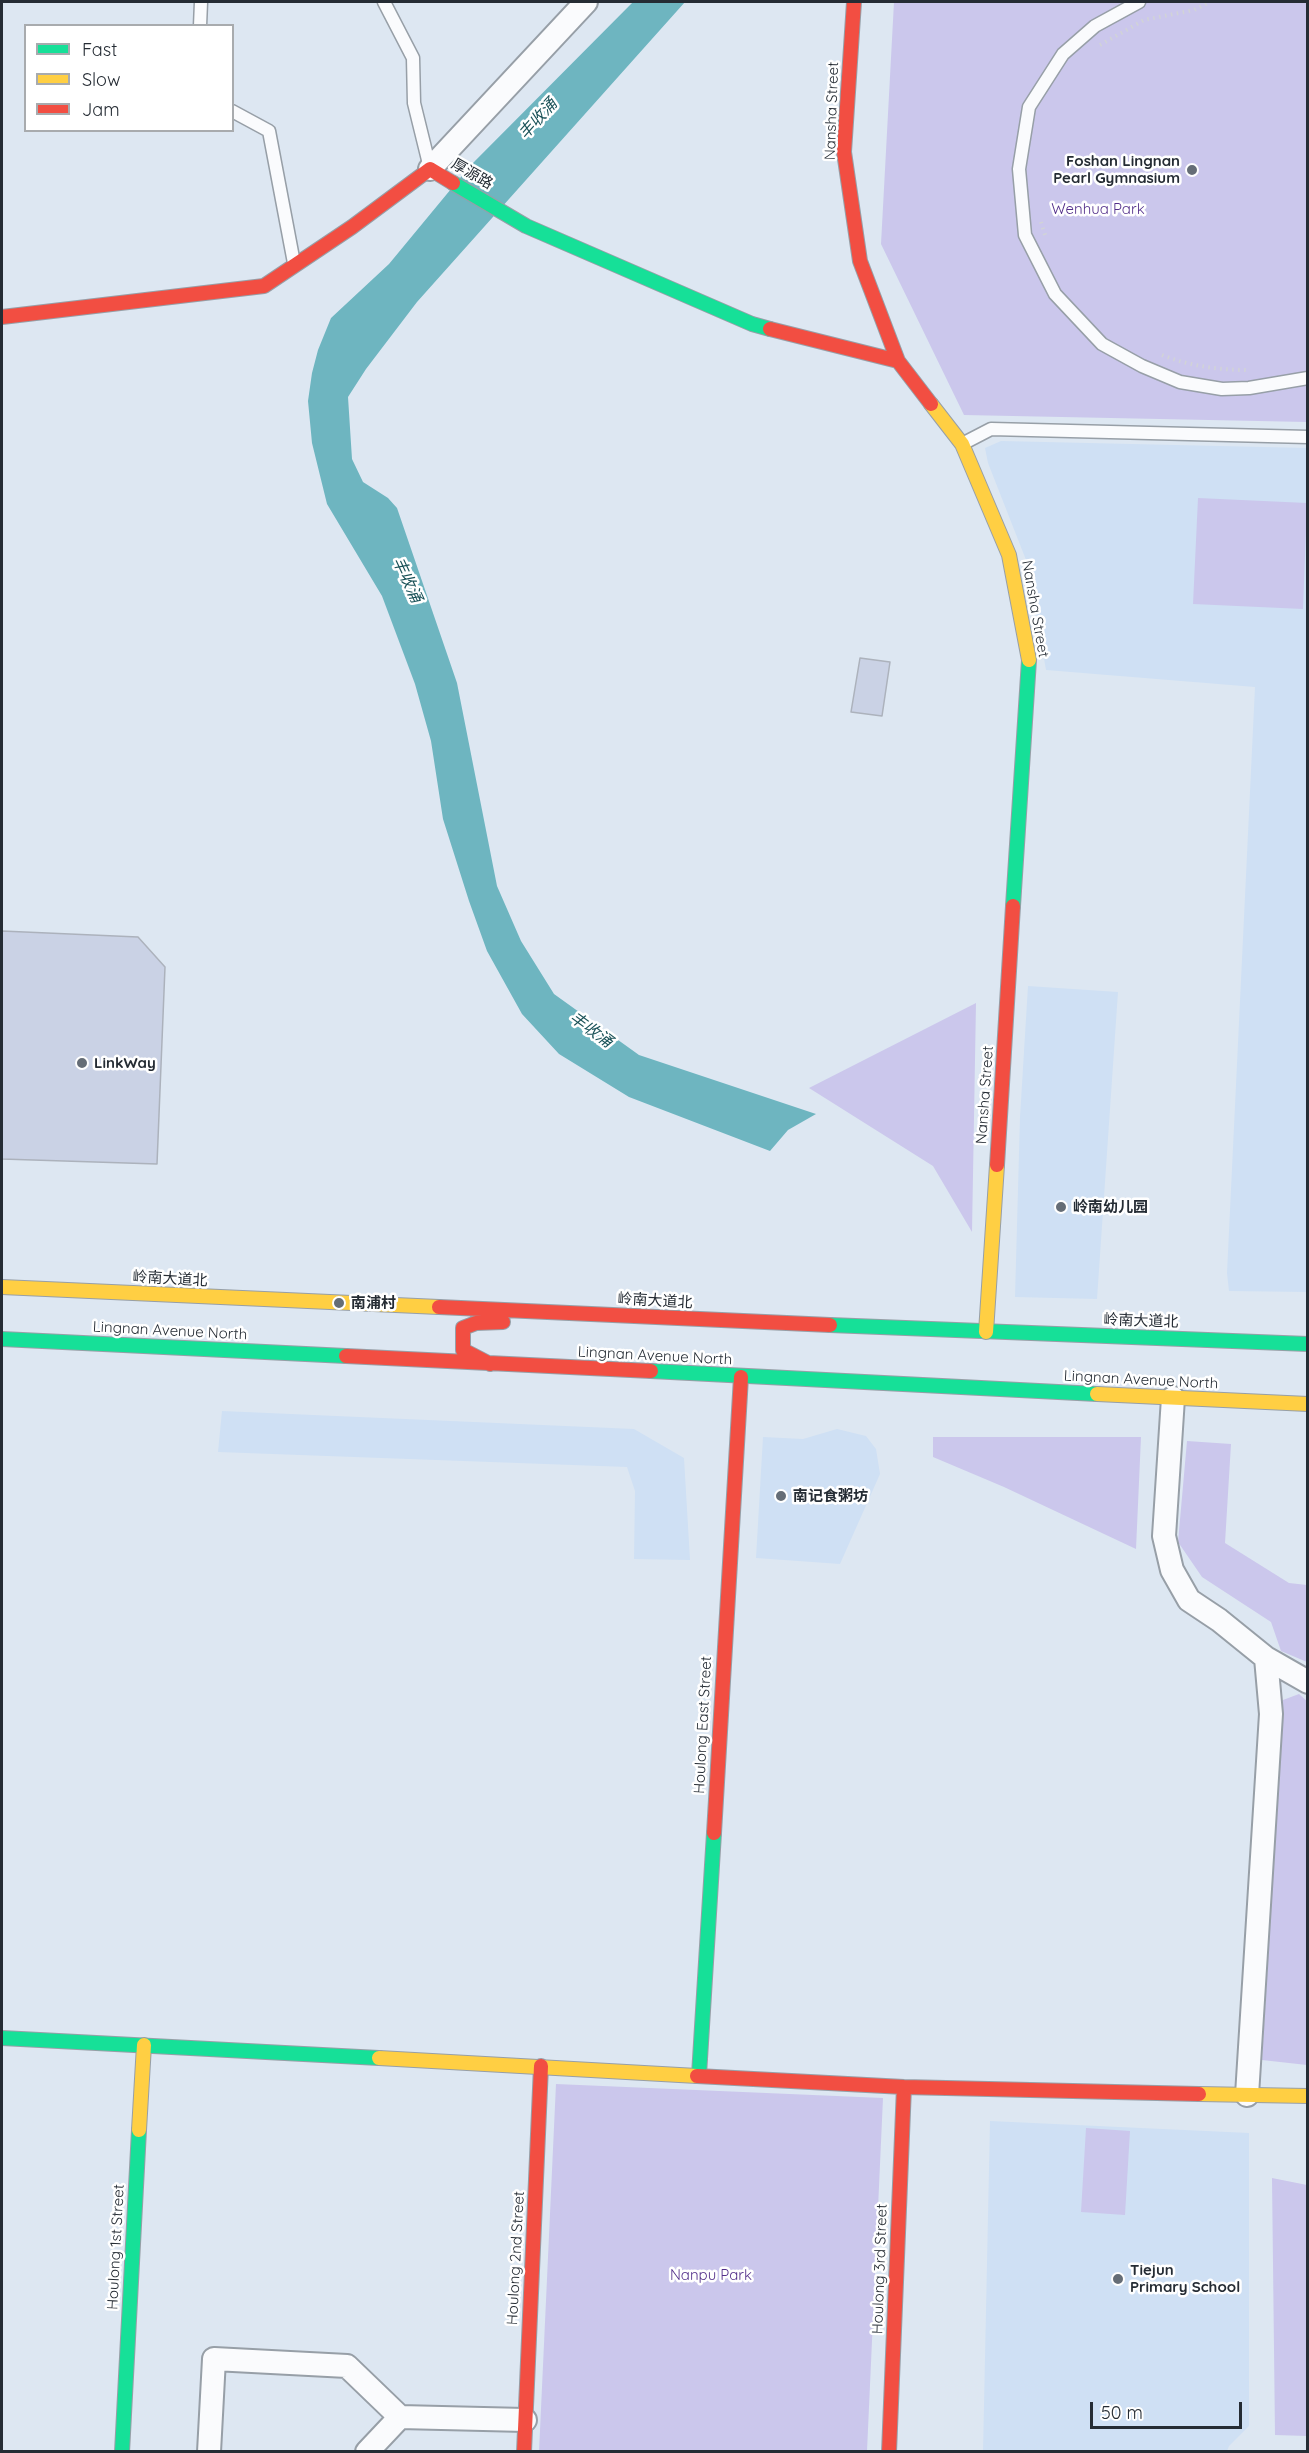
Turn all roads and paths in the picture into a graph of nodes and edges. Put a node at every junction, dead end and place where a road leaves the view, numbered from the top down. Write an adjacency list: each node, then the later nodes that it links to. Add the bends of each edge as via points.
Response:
1 (201, 2): 7 (lane)
2 (384, 2): 10 (lane, via 413,58 414,103)
3 (586, 2): 10 (street)
4 (854, 2): 16 (street, Nansha Street, via 844,152 860,261)
5 (1139, 2): 18 (lane, via 1095,26 1064,54 1029,107 1019,169 1025,235 1055,294 1102,344 1142,366 1180,382 1222,389)
6 (1210, 2): 8 (path, via 1194,10 1144,20)
7 (200, 24)
8 (1095, 50)
9 (234, 112): 13 (lane, via 269,131)
10 (430, 169): 13 (street, 厚源路); 16 (street, 厚源路, via 526,226 752,324)
11 (1040, 218): 12 (path)
12 (1046, 240)
13 (294, 264): 14 (street, 厚源路, via 264,286)
14 (2, 317)
15 (1157, 353): 17 (path, via 1183,363)
16 (898, 361): 20 (street, Nansha Street)
17 (1251, 370)
18 (1308, 378)
19 (1308, 437): 20 (lane, via 991,429)
20 (962, 444): 23 (street, Nansha Street, via 1009,555 1029,658)
21 (2, 1287): 22 (street, 岭南大道北)
22 (590, 1314): 23 (street, 岭南大道北); 26 (street, via 555,1326 496,1322 463,1328 463,1350)
23 (986, 1332): 25 (street, 岭南大道北)
24 (2, 1339): 26 (street, Lingnan Avenue North)
25 (1308, 1344)
26 (490, 1364): 27 (street, Lingnan Avenue North)
27 (741, 1377): 28 (street, Lingnan Avenue North); 35 (street, Houlong East Street)
28 (1173, 1398): 29 (street, Lingnan Avenue North); 30 (street, via 1164,1536 1172,1570 1189,1600)
29 (1308, 1404)
30 (1266, 1658): 31 (street); 37 (street, via 1271,1714)
31 (1308, 1682)
32 (2, 2038): 33 (street)
33 (144, 2045): 34 (street); 41 (street, Houlong 1st Street)
34 (541, 2066): 35 (street); 40 (street, Houlong 2nd Street)
35 (699, 2075): 36 (street)
36 (904, 2087): 37 (street); 45 (street, Houlong 3rd Street)
37 (1247, 2095): 38 (street)
38 (1308, 2096)
39 (400, 2417): 40 (street); 42 (street, via 346,2366 214,2359); 43 (street)
40 (525, 2420): 44 (street, Houlong 2nd Street)
41 (122, 2451)
42 (209, 2451)
43 (367, 2451)
44 (524, 2451)
45 (889, 2451)

